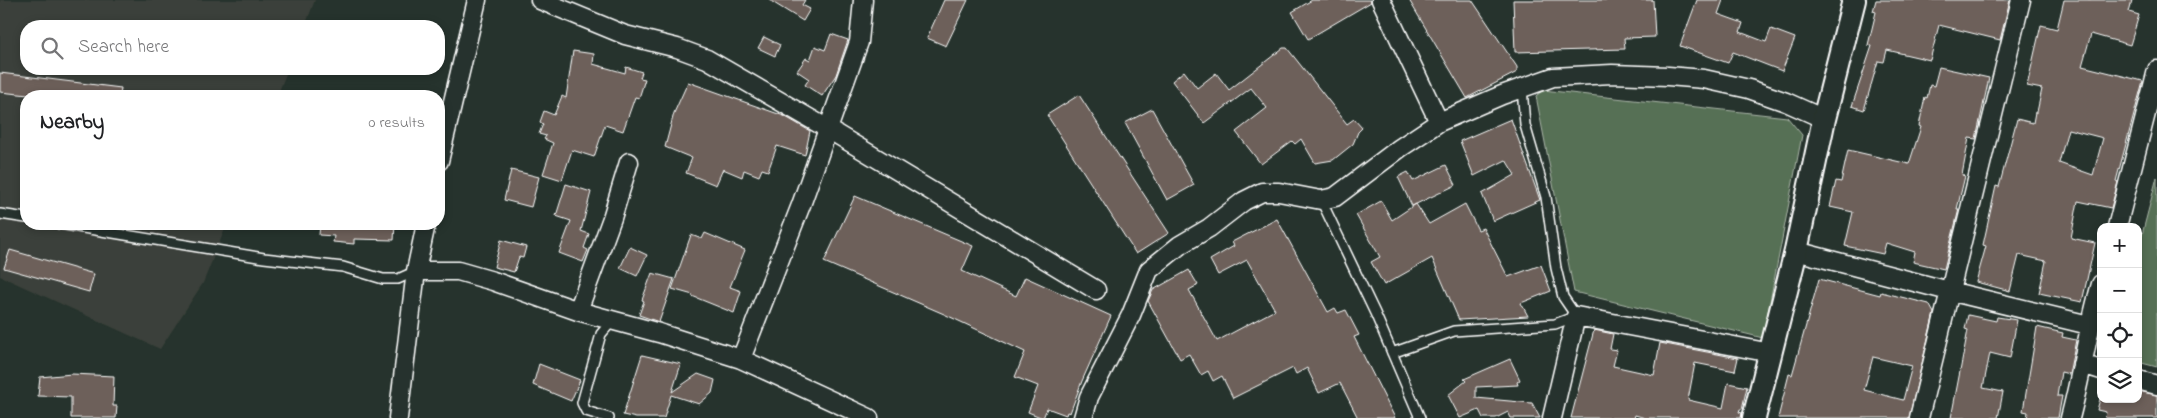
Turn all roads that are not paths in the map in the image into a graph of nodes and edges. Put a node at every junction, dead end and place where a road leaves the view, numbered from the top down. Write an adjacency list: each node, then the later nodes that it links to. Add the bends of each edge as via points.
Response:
1 (477, 0): 12 (street)
2 (540, 0): 11 (street, via 625,35 677,48 707,60)
3 (862, 0): 11 (street, via 859,42)
4 (1380, 0): 10 (street)
5 (1854, 0): 9 (street)
6 (2021, 0): 23 (street)
7 (2157, 70): 17 (street)
8 (1522, 88): 9 (street, via 1563,76 1612,74 1704,79 1749,88); 10 (street); 26 (lane, via 1525,125 1546,197 1556,268 1563,297)
9 (1824, 119): 20 (street)
10 (1439, 122): 14 (street, via 1336,197)
11 (828, 129): 22 (street); 31 (street)
12 (445, 136)
13 (628, 162): 25 (street, via 612,218)
14 (1321, 200): 29 (lane); 39 (street, via 1262,192 1180,245 1150,270)
15 (0, 214): 16 (lane)
16 (20, 217)
17 (2118, 223)
18 (95, 230): 21 (lane, via 264,258 343,267 383,279 398,279)
19 (425, 230): 21 (street)
20 (1796, 251): 23 (street); 30 (street)
21 (416, 271): 25 (street, via 458,271); 36 (street)
22 (1096, 290)
23 (1949, 291): 28 (street); 43 (street)
24 (2097, 298): 28 (street)
25 (578, 311): 27 (street)
26 (1576, 316): 29 (lane, via 1555,324 1454,331); 30 (street); 41 (street)
27 (612, 320): 31 (street); 37 (lane, via 601,334 582,403 586,410)
28 (2089, 325): 32 (street)
29 (1392, 353): 40 (lane)
30 (1770, 353): 42 (street)
31 (741, 359): 38 (street)
32 (2082, 364): 33 (street); 44 (street)
33 (2097, 369)
34 (2142, 381): 35 (street)
35 (2157, 385)
36 (398, 418)
37 (609, 418)
38 (869, 418)
39 (1083, 418)
40 (1420, 418)
41 (1552, 418)
42 (1754, 418)
43 (1920, 418)
44 (2070, 418)

